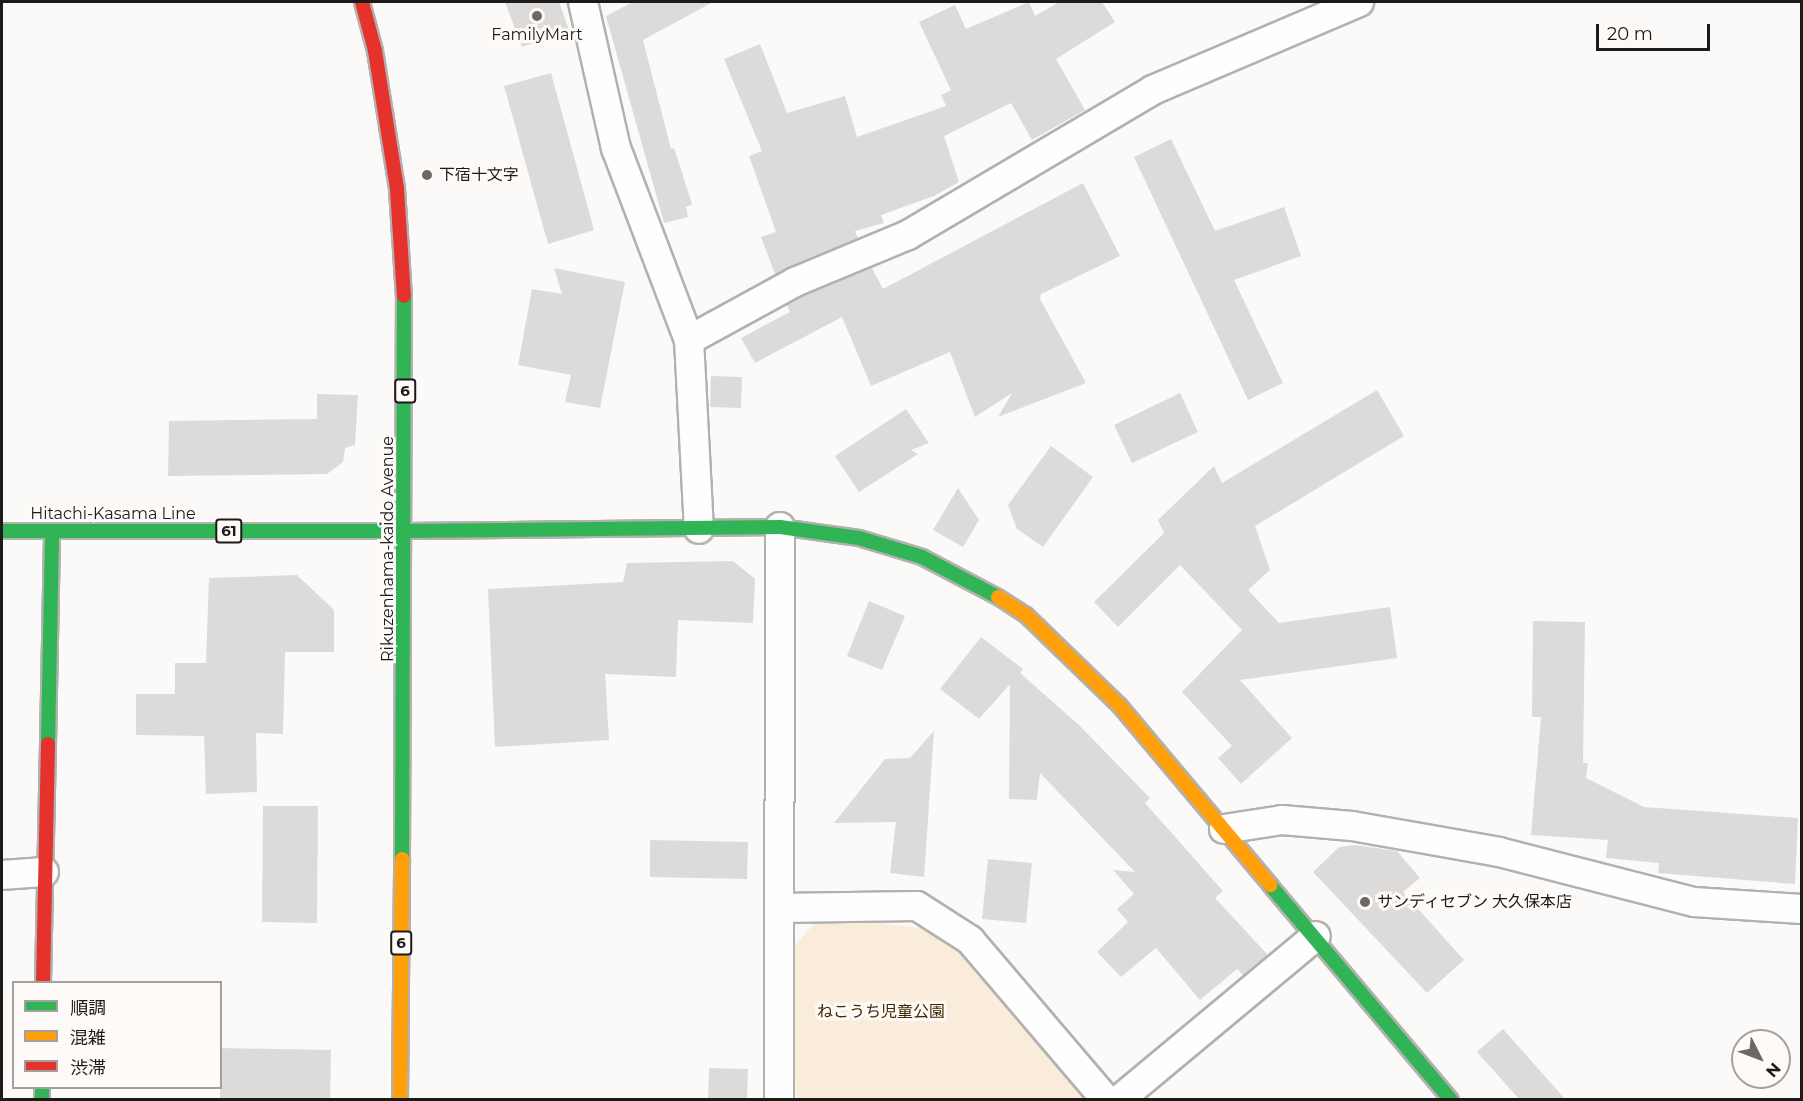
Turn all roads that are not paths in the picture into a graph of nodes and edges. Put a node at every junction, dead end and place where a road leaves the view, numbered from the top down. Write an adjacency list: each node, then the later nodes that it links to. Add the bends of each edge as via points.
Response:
1 (362, 2): 9 (main road, Rikuzenhama-kaido Avenue / 6, via 375,51 397,189 406,332)
2 (583, 2): 4 (street, via 616,148)
3 (1359, 2): 4 (street, via 1153,90 909,235 795,282)
4 (689, 340): 6 (street)
5 (780, 527): 6 (main road, Hitachi-Kasama Line); 10 (main road, Hitachi-Kasama Line, via 859,538 922,556 975,582 1026,615 1120,706); 13 (street)
6 (699, 529): 9 (main road, Hitachi-Kasama Line)
7 (2, 531): 8 (main road, Hitachi-Kasama Line / 61)
8 (52, 531): 9 (main road, Hitachi-Kasama Line / 61); 11 (main road)
9 (405, 531): 17 (main road, Rikuzenhama-kaido Avenue / 6)
10 (1224, 829): 14 (street, via 1282,820 1352,826 1499,852 1694,902); 15 (main road, Hitachi-Kasama Line)
11 (44, 872): 12 (street); 16 (main road)
12 (2, 875)
13 (779, 908): 18 (street); 19 (street, via 917,906 970,940)
14 (1802, 909)
15 (1316, 936): 20 (street); 21 (main road, Hitachi-Kasama Line)
16 (43, 981)
17 (400, 1100)
18 (779, 1100)
19 (1106, 1100)
20 (1119, 1100)
21 (1451, 1100)

